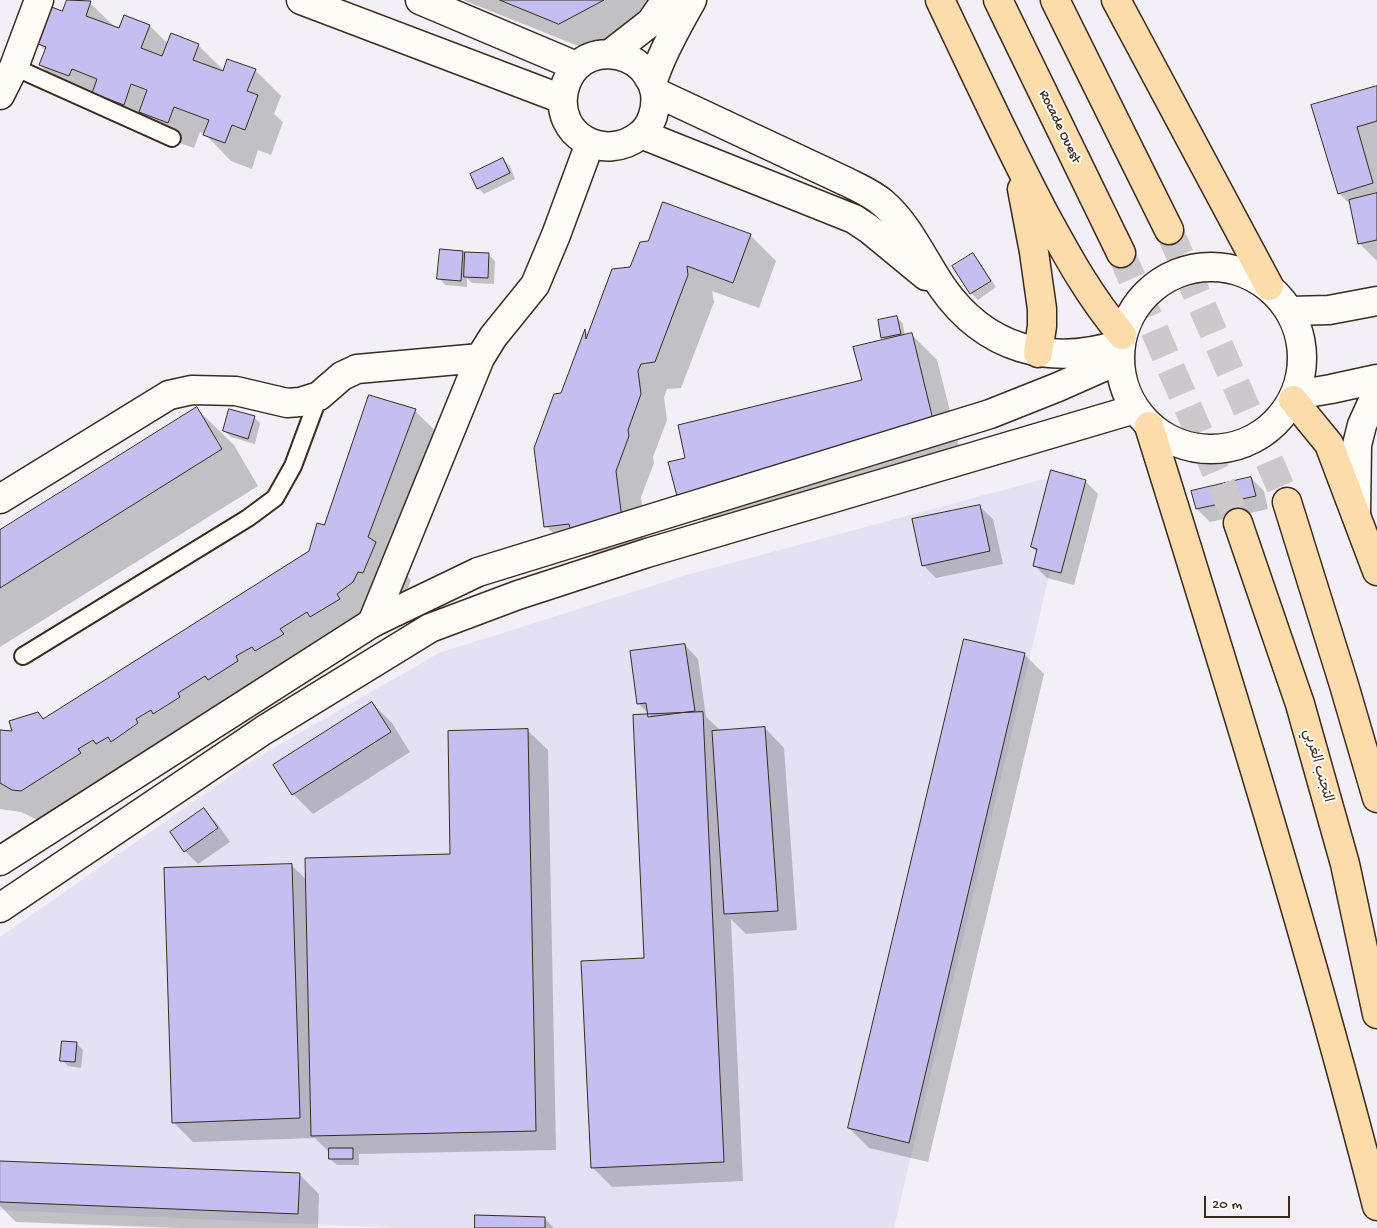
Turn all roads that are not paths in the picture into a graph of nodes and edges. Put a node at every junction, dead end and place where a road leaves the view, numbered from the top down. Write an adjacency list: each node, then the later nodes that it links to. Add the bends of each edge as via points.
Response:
1 (39, 0): 12 (main road)
2 (301, 0): 15 (main road)
3 (420, 0): 11 (main road)
4 (666, 0): 10 (main road, via 651,22)
5 (692, 0): 13 (main road, via 666,49)
6 (940, 0): 19 (highway)
7 (998, 0): 21 (highway, Rocade Ouest)
8 (1055, 0): 20 (highway)
9 (1116, 0): 22 (highway)
10 (610, 54): 11 (main road, via 592,57); 13 (main road, via 627,58 642,68)
11 (576, 66): 15 (main road, via 566,82)
12 (14, 67): 14 (main road); 17 (lane)
13 (654, 88): 16 (main road, via 653,115); 23 (main road, via 866,191 884,203)
14 (0, 96)
15 (562, 99): 18 (main road, via 569,125)
16 (641, 134): 18 (main road, via 626,144 608,147); 23 (main road, via 854,219)
17 (172, 138)
18 (590, 143): 28 (main road, via 535,285)
19 (1015, 159): 26 (highway); 27 (highway, via 1040,292 1042,326)
20 (1169, 230)
21 (1121, 253)
22 (1269, 286): 25 (main road); 26 (main road, via 1242,272 1212,266 1182,271 1155,285 1134,307)
23 (943, 289): 27 (main road, via 969,319 993,336)
24 (1377, 301): 25 (main road, via 1329,310)
25 (1290, 310): 32 (main road, via 1301,338 1303,366)
26 (1120, 346): 27 (main road, via 1086,352); 33 (main road, via 1121,377 1126,394); 39 (main road, via 1058,387 990,414 478,572)
27 (1038, 353)
28 (480, 358): 31 (main road, via 356,369 342,376); 39 (main road)
29 (1377, 379): 32 (main road)
30 (1377, 392): 36 (main road, via 1357,445)
31 (319, 396): 34 (main road, via 287,403 236,391 192,390 169,395); 40 (lane, via 293,466 275,498 248,518)
32 (1294, 397): 33 (main road, via 1269,428 1254,439 1228,448 1200,449 1172,441); 36 (highway, via 1329,444)
33 (1142, 418): 43 (main road, via 647,553 430,628 264,730); 45 (highway, via 1266,805 1342,1067)
34 (0, 498)
35 (1287, 502): 41 (highway)
36 (1356, 514): 38 (highway)
37 (1238, 523): 44 (highway, التجنب الغربي, via 1300,704 1345,864)
38 (1377, 571)
39 (372, 623): 42 (main road)
40 (23, 656)
41 (1377, 798)
42 (0, 861)
43 (0, 908)
44 (1377, 1014)
45 (1377, 1206)

